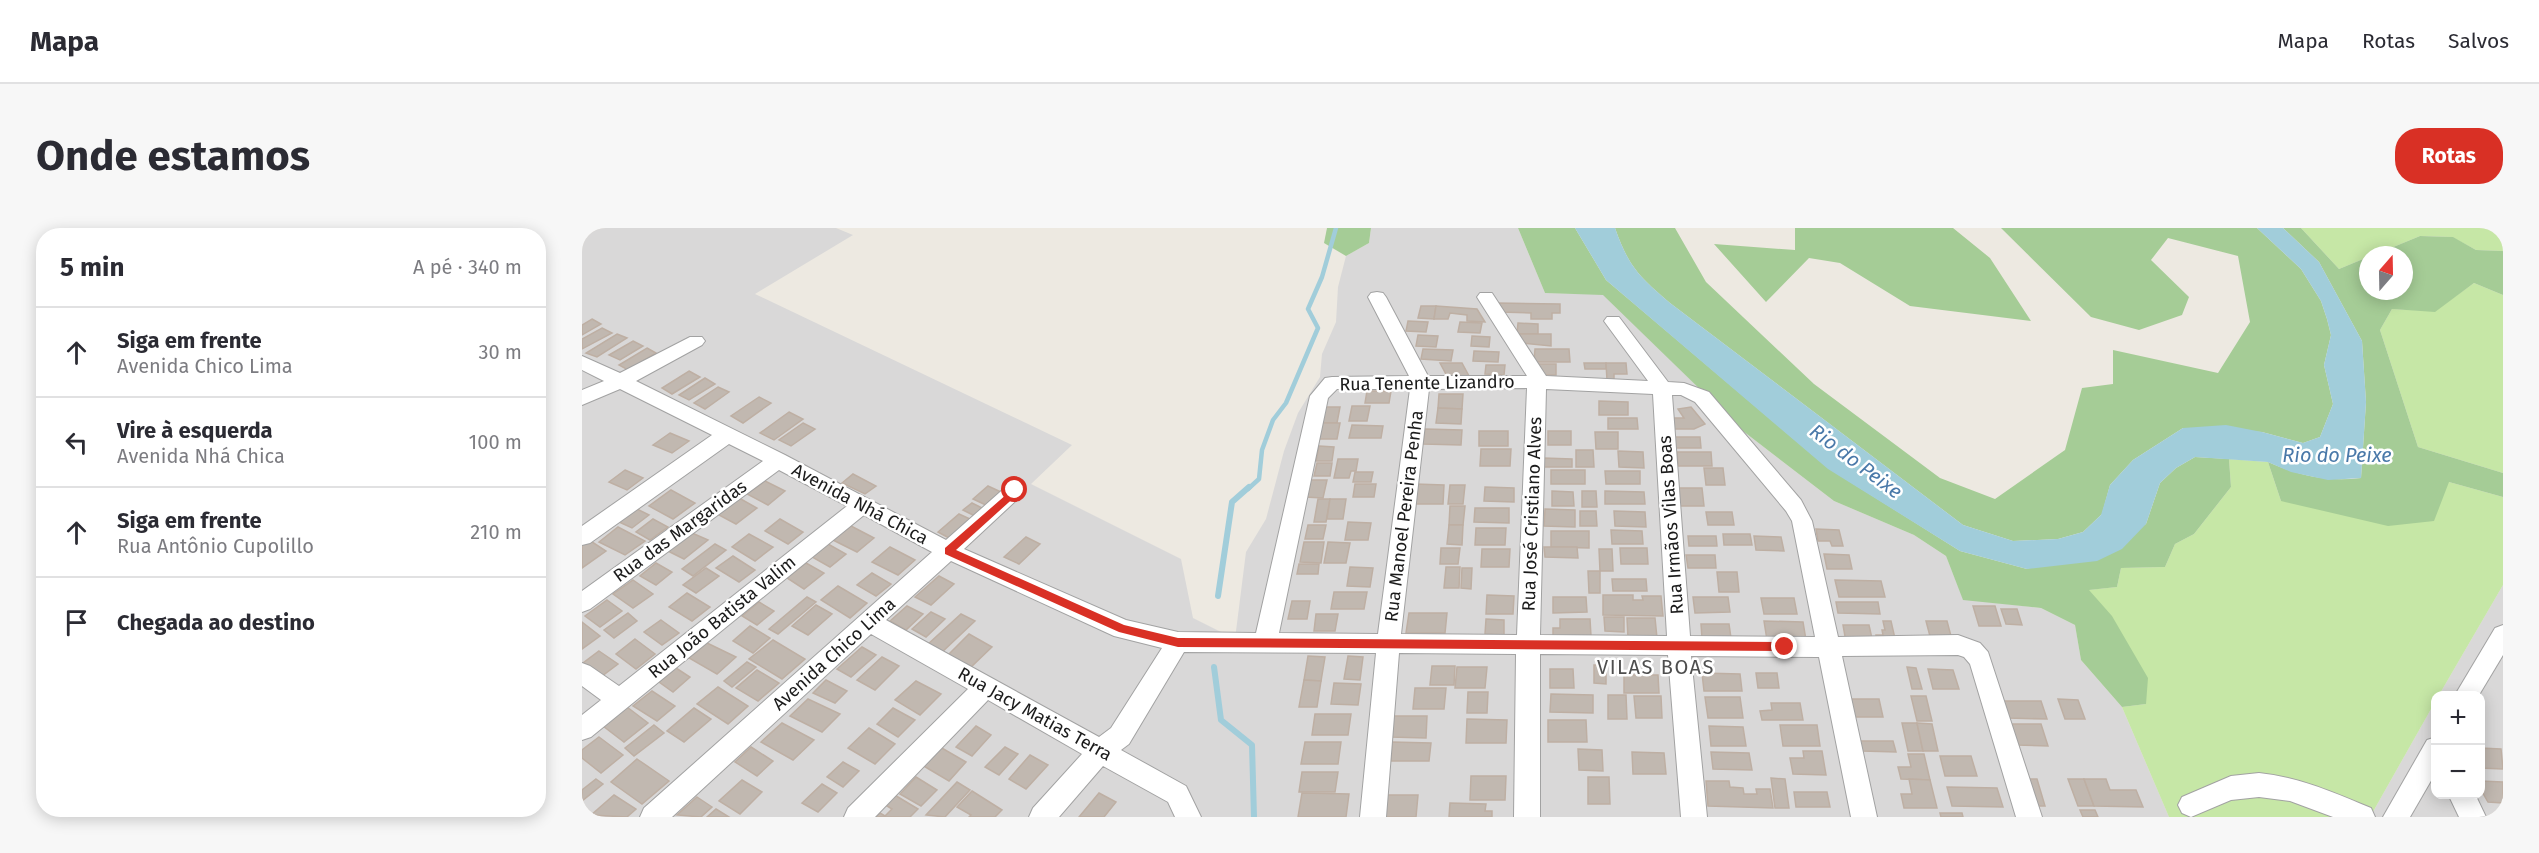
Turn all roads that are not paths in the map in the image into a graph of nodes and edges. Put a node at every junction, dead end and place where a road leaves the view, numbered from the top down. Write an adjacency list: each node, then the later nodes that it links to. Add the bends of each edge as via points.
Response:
1 (1377, 297): 7 (street)
2 (1486, 297): 8 (street, Rua José Cristiano Alves, via 1536,373)
3 (1613, 321): 9 (street)
4 (696, 341): 6 (street)
5 (582, 362): 6 (street, Avenida Nhá Chica)
6 (620, 381): 10 (street); 11 (street, Avenida Nhá Chica)
7 (1420, 382): 8 (street, Rua Tenente Lizandro); 21 (street, Rua Tenente Lizandro, via 1332,383 1319,396); 22 (street, Rua Manoel Pereira Penha)
8 (1537, 382): 9 (street, Rua Tenente Lizandro); 23 (street, Rua José Cristiano Alves)
9 (1662, 387): 24 (street, Rua Irmãos Vilas Boas); 25 (street, Rua Tenente Lizandro, via 1684,389 1702,397 1794,506 1802,520)
10 (582, 398)
11 (727, 435): 12 (street, Avenida Nhá Chica); 15 (street)
12 (778, 460): 14 (street, Avenida Nhá Chica); 17 (street, Rua das Margaridas)
13 (1015, 490): 16 (street, Avenida Chico Lima)
14 (863, 505): 16 (street, Avenida Nhá Chica); 29 (street, Rua João Batista Valim)
15 (582, 537)
16 (949, 551): 18 (street, Avenida Chico Lima); 20 (street, Avenida Nhá Chica, via 1122,629)
17 (582, 603)
18 (870, 622): 27 (street, Rua Jacy Matias Terra); 35 (street, Avenida Chico Lima)
19 (2503, 635): 28 (street)
20 (1178, 642): 21 (street, Avenida Nhá Chica); 31 (street, via 1119,736)
21 (1265, 643): 22 (street, Avenida Nhá Chica)
22 (1388, 644): 23 (street, Avenida Nhá Chica); 39 (street, Rua Manoel Pereira Penha)
23 (1528, 644): 24 (street, Avenida Nhá Chica); 40 (street, Rua José Cristiano Alves)
24 (1679, 646): 25 (street, Avenida Nhá Chica); 41 (street, Rua Irmãos Vilas Boas)
25 (1827, 647): 42 (street); 43 (street, Avenida Nhá Chica, via 1958,645 1972,650 1980,659)
26 (582, 673): 29 (street)
27 (986, 687): 31 (street, Rua Jacy Matias Terra); 36 (street)
28 (2470, 691)
29 (619, 699): 30 (street, Rua João Batista Valim)
30 (582, 729)
31 (1100, 751): 37 (street); 38 (street, Rua Jacy Matias Terra, via 1178,794)
32 (2431, 757): 45 (street)
33 (2463, 799): 46 (street)
34 (2191, 805): 44 (street, via 2243,785 2275,787 2319,798)
35 (653, 817)
36 (857, 817)
37 (1042, 817)
38 (1188, 817)
39 (1373, 817)
40 (1527, 817)
41 (1694, 817)
42 (1864, 817)
43 (2029, 817)
44 (2361, 817)
45 (2396, 817)
46 (2473, 817)

